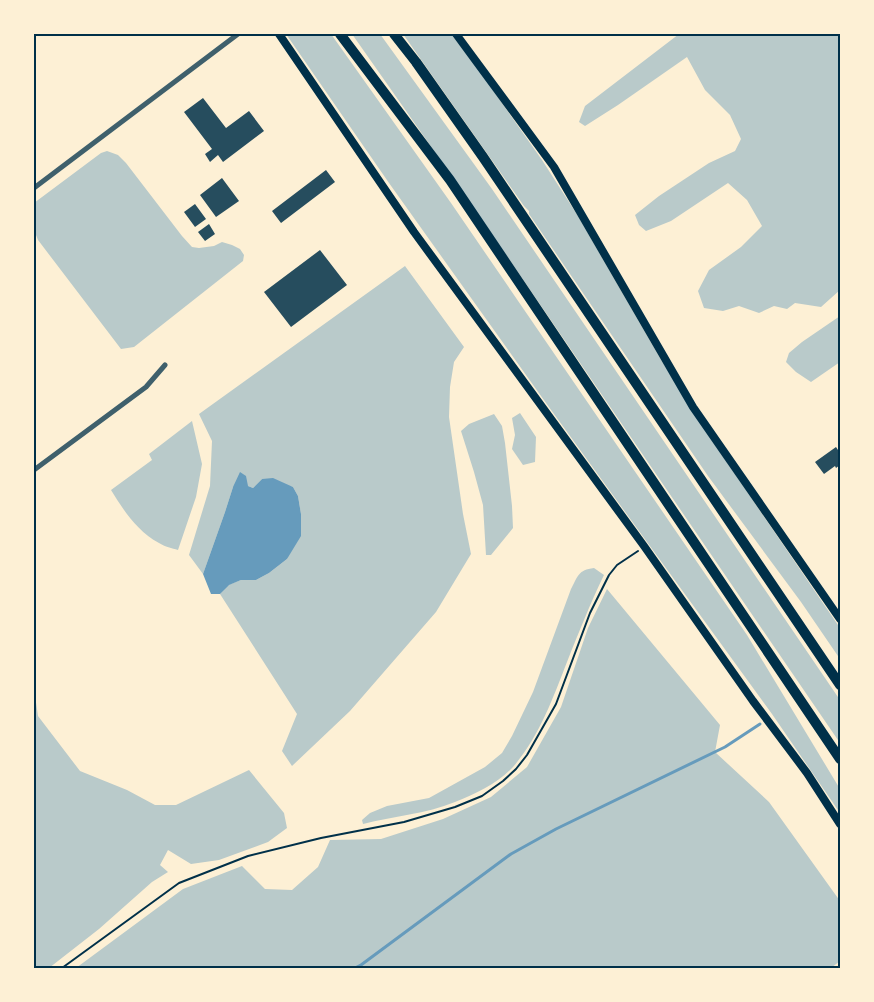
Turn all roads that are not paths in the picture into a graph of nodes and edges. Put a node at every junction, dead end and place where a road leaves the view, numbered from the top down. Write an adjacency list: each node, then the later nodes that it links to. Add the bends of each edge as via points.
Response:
1 (238, 34): 6 (street)
2 (279, 34): 12 (main road, via 414,232 644,546)
3 (340, 34): 11 (highway, via 450,180)
4 (394, 34): 10 (highway, via 483,157)
5 (456, 34): 9 (main road, via 554,167 694,407)
6 (34, 188)
7 (165, 365): 8 (street, via 146,387)
8 (34, 470)
9 (840, 619)
10 (840, 685)
11 (840, 760)
12 (840, 824)

